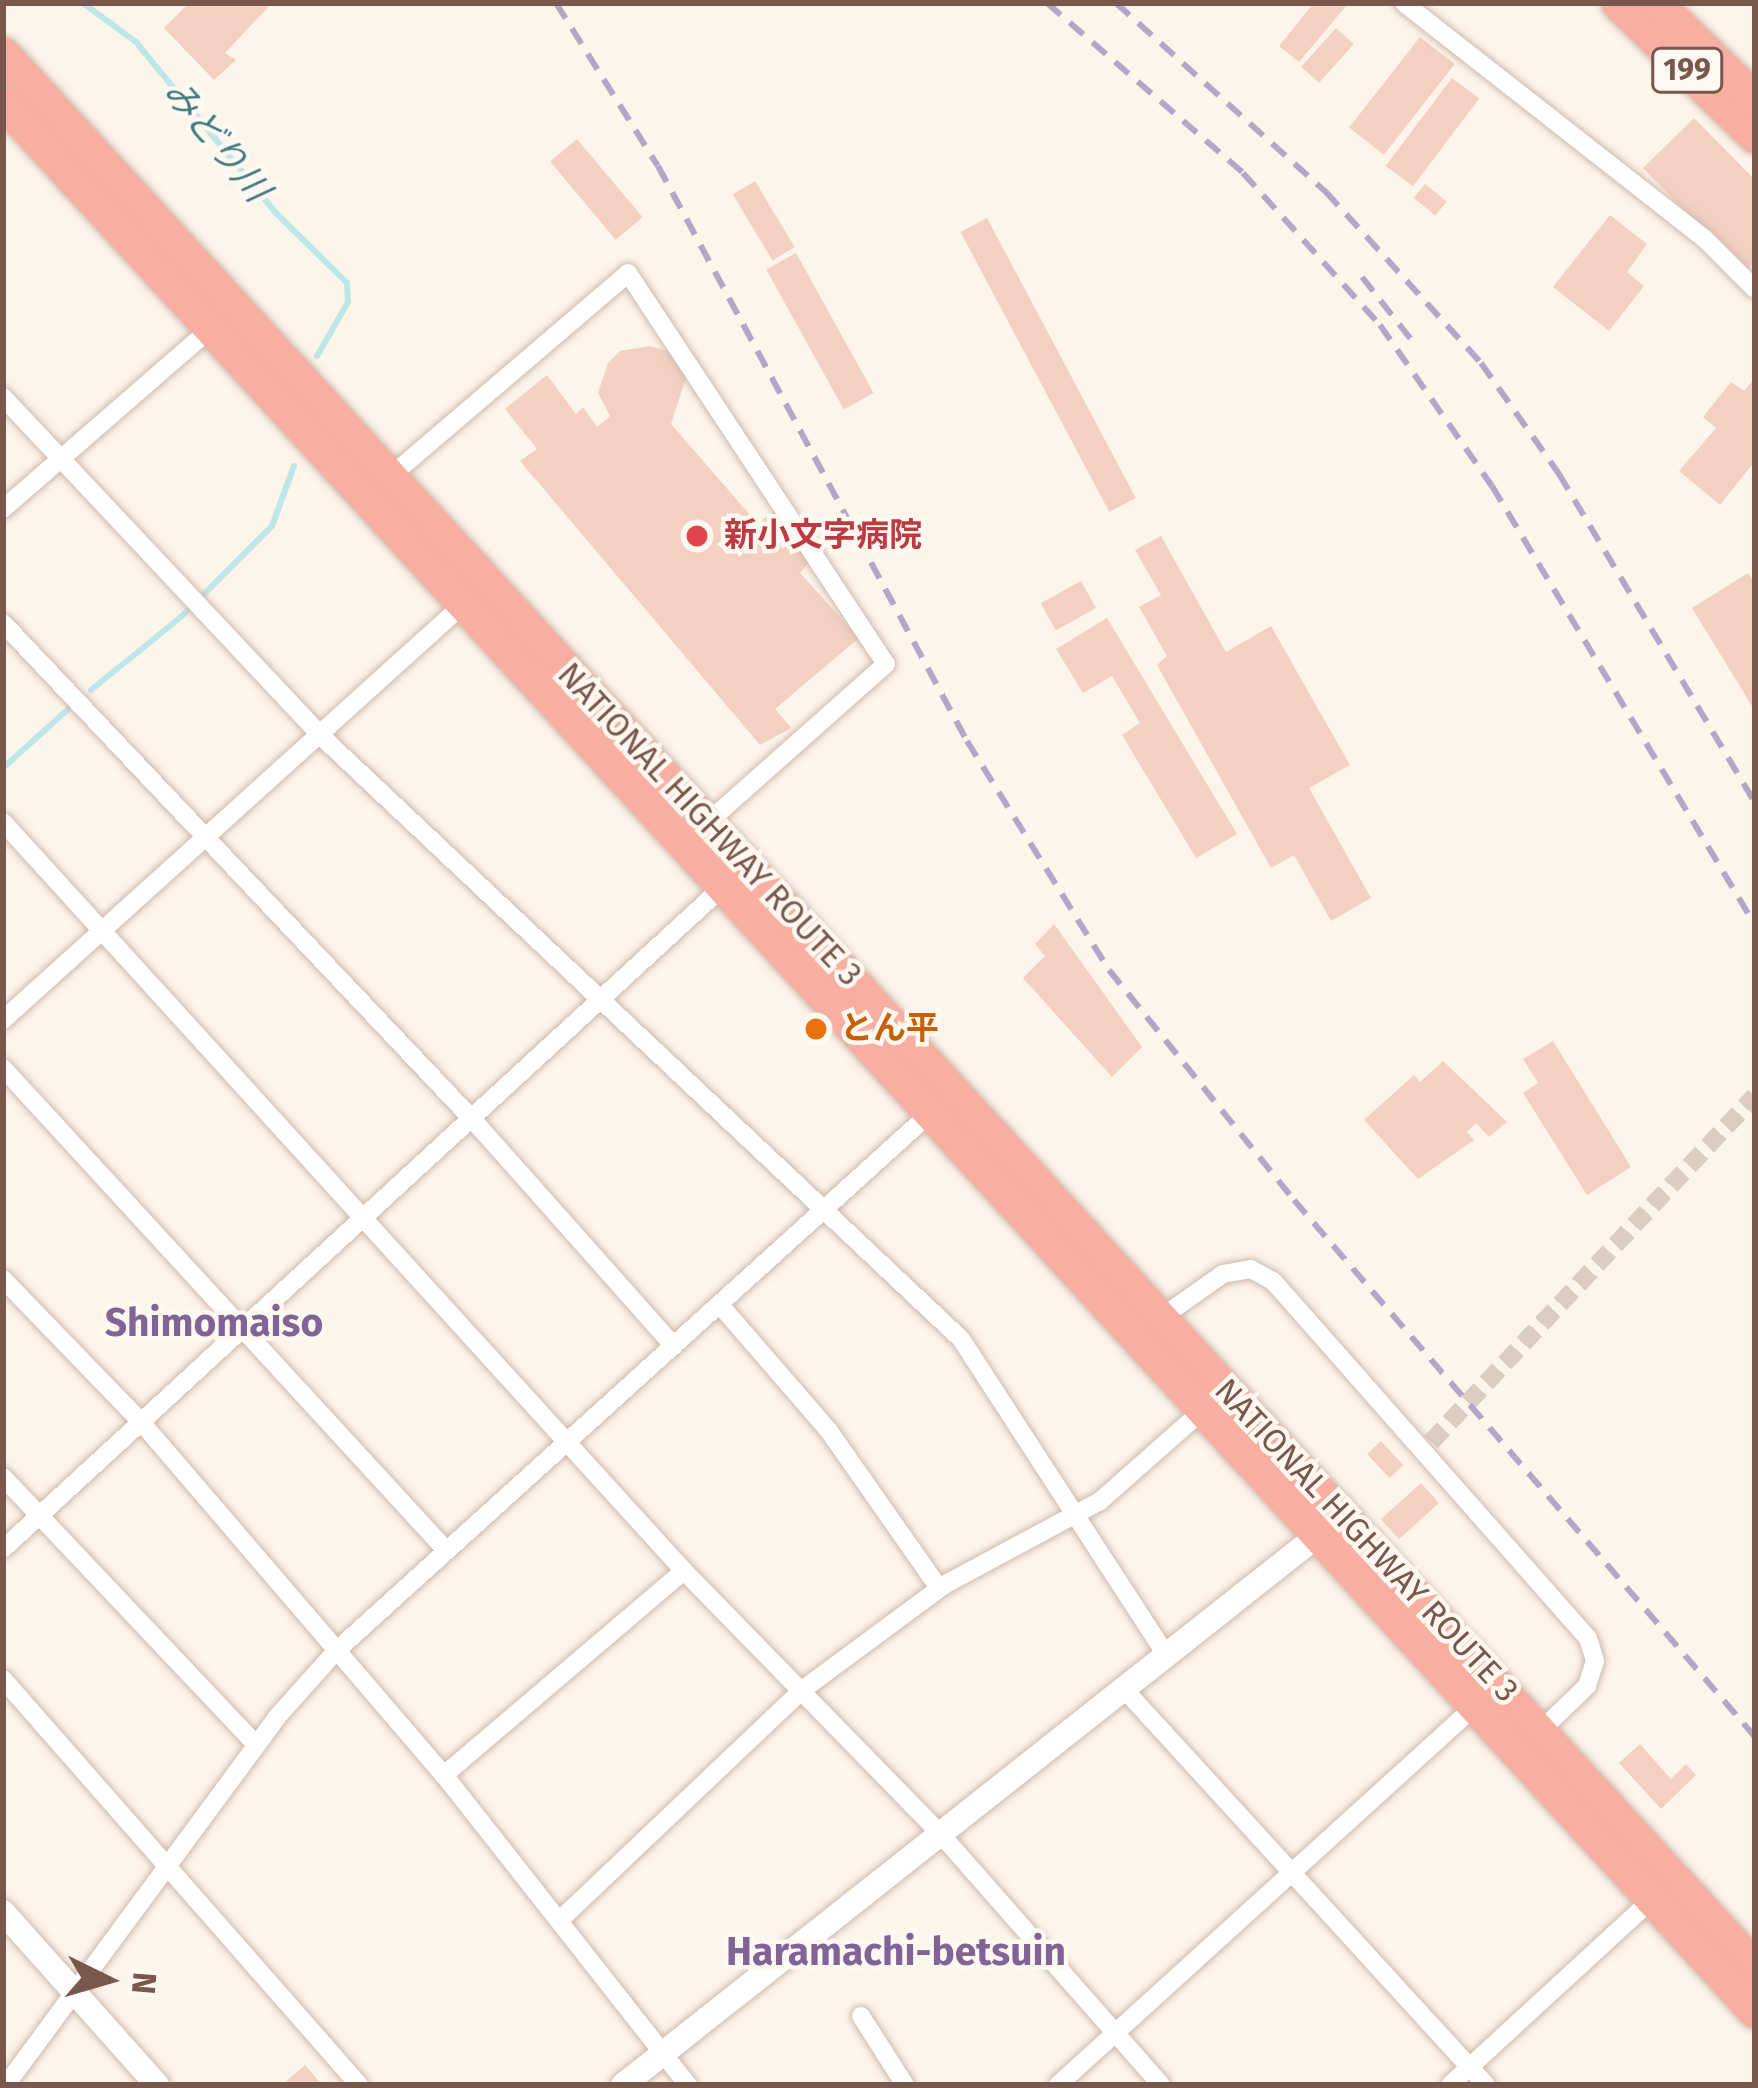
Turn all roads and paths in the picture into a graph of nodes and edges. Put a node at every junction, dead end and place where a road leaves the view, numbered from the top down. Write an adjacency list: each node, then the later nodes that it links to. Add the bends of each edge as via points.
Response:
1 (1404, 3): 8 (street, via 1704,238)
2 (1618, 3): 7 (highway, 199)
3 (1656, 3): 5 (highway, 199)
4 (3, 54): 9 (highway, NATIONAL HIGHWAY ROUTE 3)
5 (1755, 99)
6 (3, 102): 9 (highway, NATIONAL HIGHWAY ROUTE 3)
7 (1755, 136)
8 (1755, 289)
9 (222, 319): 11 (street); 12 (highway, NATIONAL HIGHWAY ROUTE 3)
10 (3, 398): 11 (street)
11 (62, 458): 13 (street); 16 (street)
12 (378, 488): 14 (highway, NATIONAL HIGHWAY ROUTE 3); 18 (street, via 628,273 886,664)
13 (3, 509)
14 (475, 594): 16 (street); 18 (highway, NATIONAL HIGHWAY ROUTE 3); 20 (highway, NATIONAL HIGHWAY ROUTE 3)
15 (3, 622): 19 (street)
16 (320, 735): 19 (street); 22 (street)
17 (3, 822): 21 (street)
18 (706, 824): 20 (highway, NATIONAL HIGHWAY ROUTE 3)
19 (208, 840): 21 (street); 26 (street)
20 (734, 876): 22 (street); 25 (highway, NATIONAL HIGHWAY ROUTE 3)
21 (107, 929): 23 (street); 28 (street)
22 (604, 1000): 26 (street); 27 (street)
23 (3, 1020)
24 (3, 1068): 32 (street)
25 (942, 1102): 27 (street); 31 (highway, NATIONAL HIGHWAY ROUTE 3)
26 (474, 1121): 28 (street); 33 (street)
27 (824, 1214): 30 (street); 38 (street, via 961,1339)
28 (367, 1218): 32 (street); 36 (street)
29 (3, 1279): 35 (street)
30 (720, 1305): 33 (street); 44 (street, via 829,1431)
31 (1149, 1328): 34 (highway, NATIONAL HIGHWAY ROUTE 3); 40 (highway, NATIONAL HIGHWAY ROUTE 3); 51 (street, via 1223,1274 1251,1269 1273,1281 1588,1638 1595,1661 1587,1686)
32 (243, 1329): 35 (street); 41 (street)
33 (674, 1346): 36 (street)
34 (1202, 1411): 38 (street); 40 (highway, NATIONAL HIGHWAY ROUTE 3)
35 (142, 1423): 39 (street); 45 (street)
36 (570, 1441): 41 (street); 43 (street)
37 (3, 1477): 39 (street)
38 (1077, 1517): 44 (street); 46 (street)
39 (41, 1518): 42 (street); 52 (street)
40 (1330, 1525): 46 (street); 50 (highway, NATIONAL HIGHWAY ROUTE 3); 51 (highway, NATIONAL HIGHWAY ROUTE 3)
41 (444, 1548): 45 (street)
42 (3, 1550)
43 (684, 1571): 49 (street); 53 (street)
44 (939, 1588): 49 (street)
45 (336, 1651): 52 (street); 53 (street)
46 (1167, 1656): 48 (street)
47 (3, 1679): 55 (street)
48 (1124, 1689): 54 (street); 56 (street)
49 (801, 1691): 54 (street); 59 (street)
50 (1474, 1707): 51 (highway, NATIONAL HIGHWAY ROUTE 3); 56 (street)
51 (1531, 1740): 57 (highway, NATIONAL HIGHWAY ROUTE 3)
52 (256, 1745): 55 (street)
53 (444, 1775): 59 (street)
54 (938, 1831): 64 (street); 65 (street)
55 (171, 1862): 61 (street); 69 (street)
56 (1294, 1870): 64 (street); 66 (street)
57 (1664, 1889): 60 (highway, NATIONAL HIGHWAY ROUTE 3); 62 (highway, NATIONAL HIGHWAY ROUTE 3); 66 (street)
58 (3, 1912): 61 (street)
59 (563, 1918): 65 (street)
60 (1755, 1967)
61 (75, 1992): 67 (street); 68 (street)
62 (1755, 2012)
63 (861, 2016): 72 (street)
64 (1116, 2034): 73 (street); 74 (street)
65 (667, 2050): 70 (street); 71 (street)
66 (1470, 2067): 75 (street); 76 (street)
67 (6, 2085)
68 (158, 2085)
69 (359, 2085)
70 (623, 2085)
71 (688, 2085)
72 (904, 2085)
73 (1058, 2085)
74 (1161, 2085)
75 (1450, 2085)
76 (1486, 2085)

